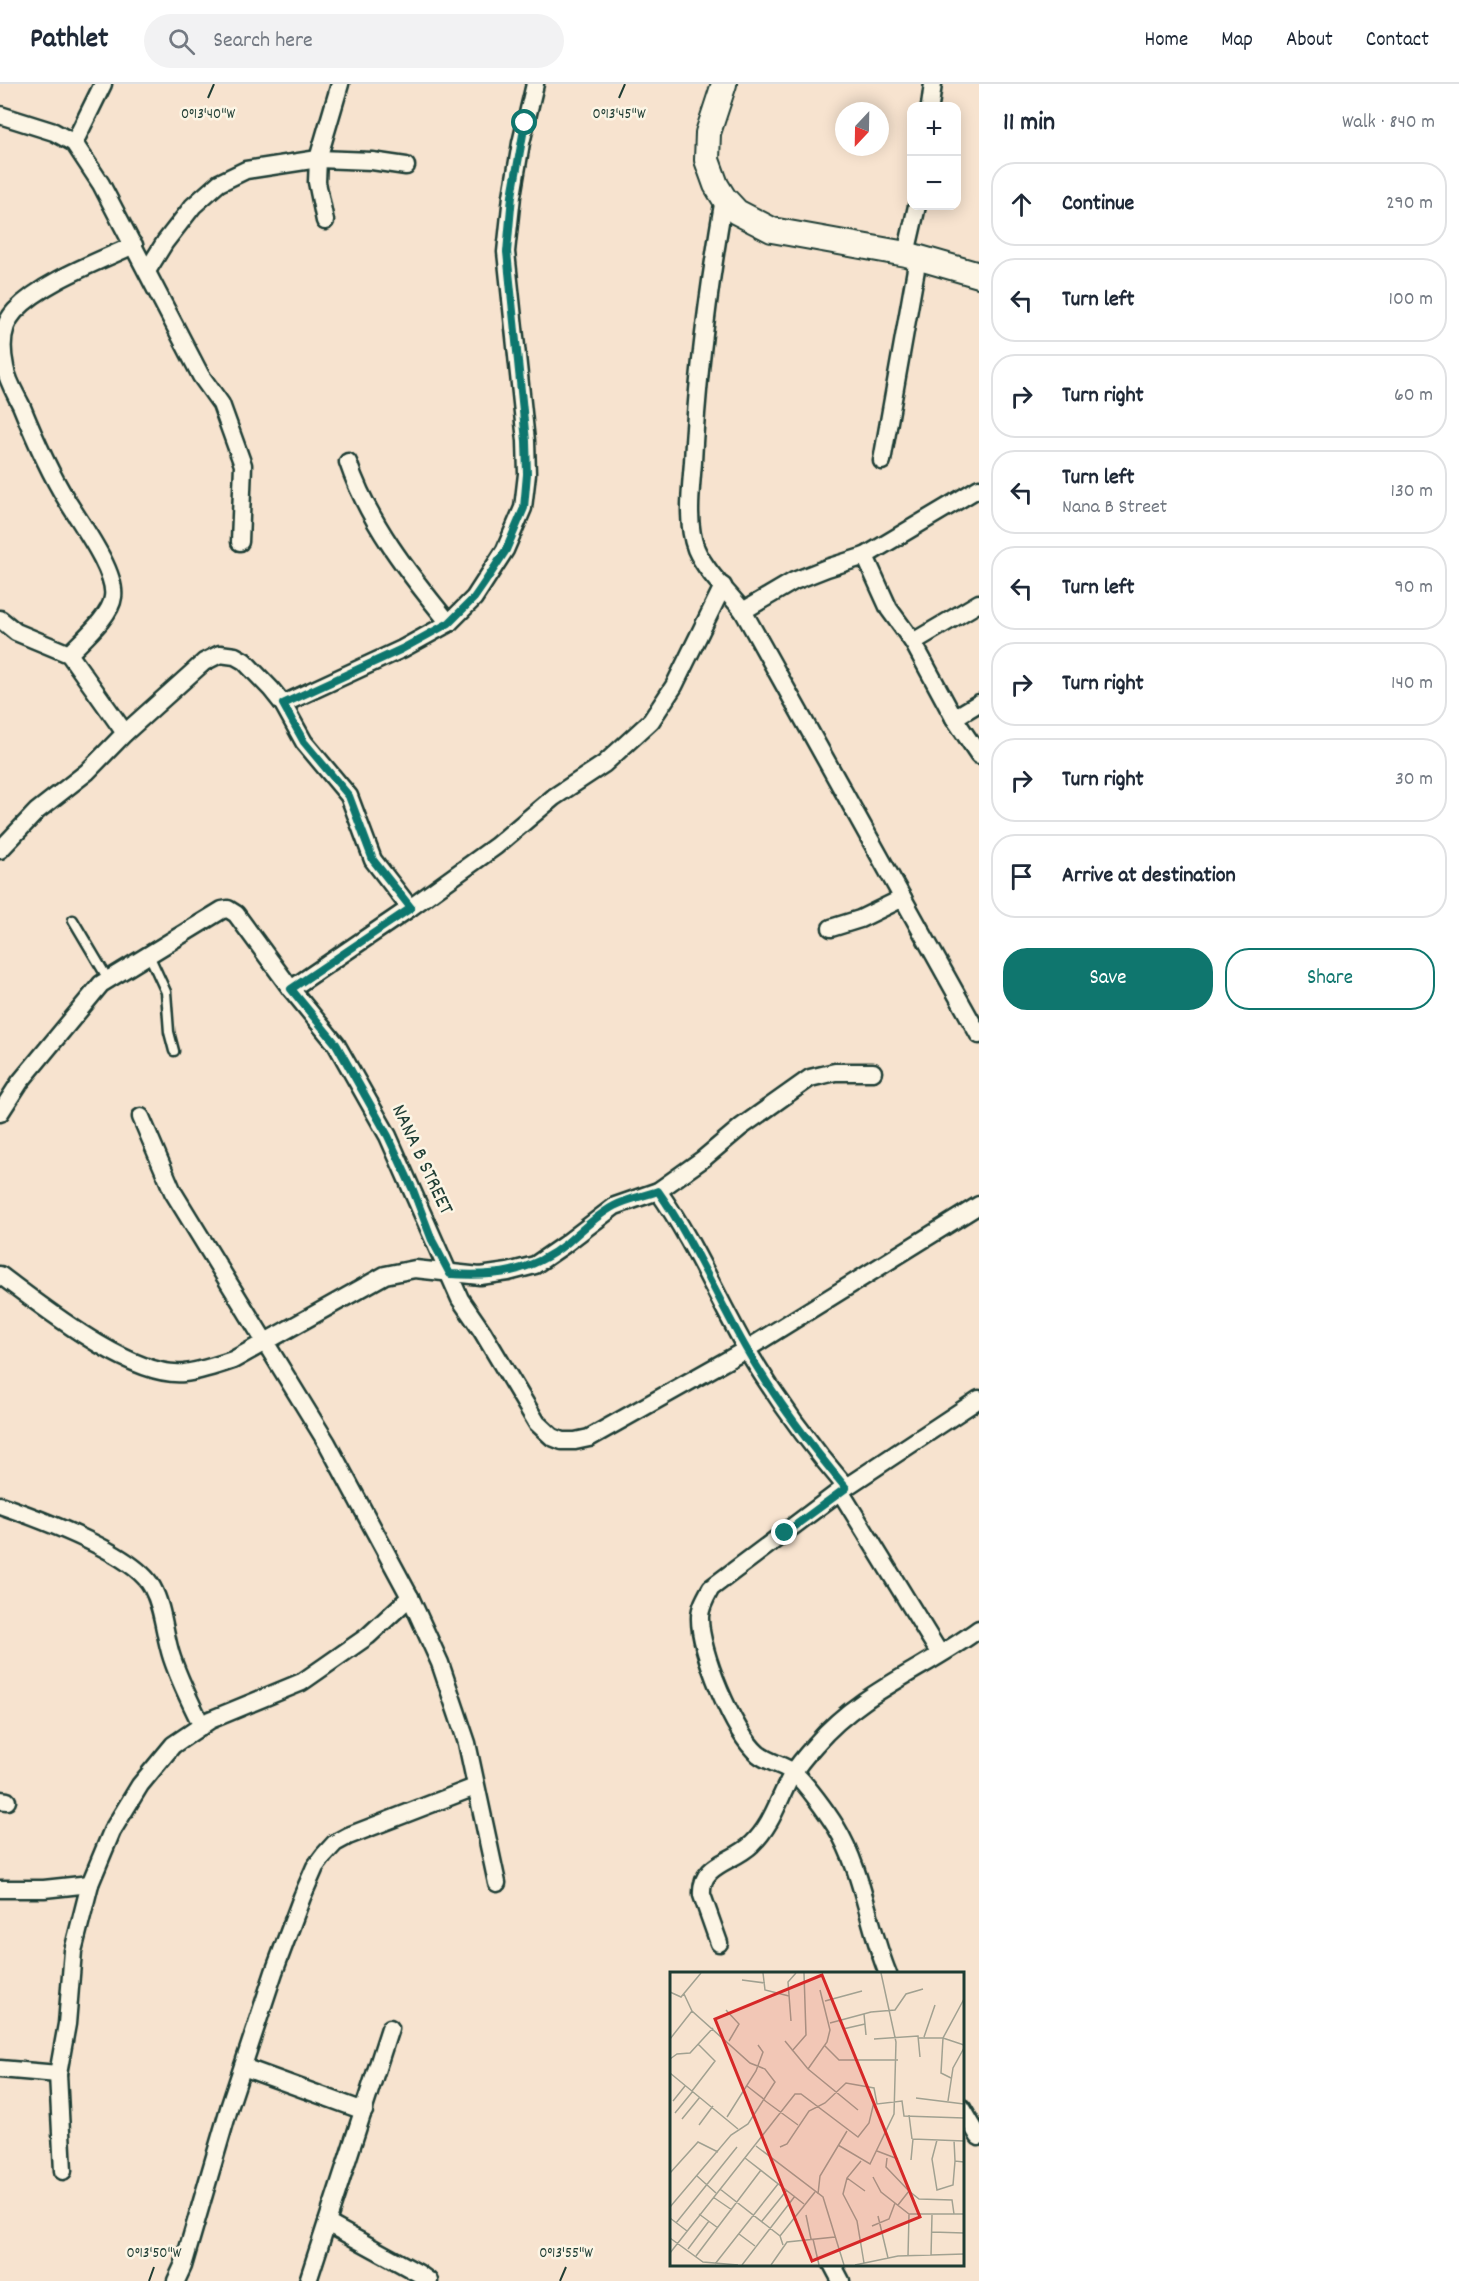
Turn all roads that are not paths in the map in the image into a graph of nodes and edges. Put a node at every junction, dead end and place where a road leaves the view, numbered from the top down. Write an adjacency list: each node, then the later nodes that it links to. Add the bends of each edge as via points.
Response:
1 (103, 84): 8 (street)
2 (340, 84): 9 (street)
3 (535, 84): 28 (street, via 520,143 507,252 526,441 524,508 506,550 481,589)
4 (724, 84): 11 (street, via 706,145 711,172)
5 (933, 84): 6 (street)
6 (931, 102)
7 (0, 115): 8 (street, via 54,132)
8 (74, 143): 14 (street)
9 (318, 159): 10 (street); 13 (street, via 317,182); 16 (street, via 246,170 219,183 193,206)
10 (406, 166)
11 (724, 198): 15 (street, via 736,212 772,230); 24 (street, via 701,345 691,522 696,549)
12 (918, 210): 15 (street)
13 (325, 221)
14 (134, 245): 16 (street); 18 (street, via 42,289)
15 (912, 256): 17 (street); 19 (street)
16 (147, 271): 22 (street, via 201,376 220,404 235,441 243,465)
17 (979, 275)
18 (2, 323): 30 (street, via 7,375 45,461 95,544 111,580 113,597 106,613)
19 (882, 461)
20 (348, 462): 28 (street, via 356,487 386,540)
21 (979, 488): 23 (street)
22 (240, 542)
23 (865, 556): 26 (street, via 794,581); 29 (street, via 889,609)
24 (723, 586): 26 (street); 38 (street, via 674,686 651,720 604,764 554,797 496,846)
25 (979, 603): 29 (street)
26 (743, 611): 37 (street)
27 (0, 619): 30 (street, via 16,632)
28 (449, 623): 32 (street)
29 (913, 642): 33 (street)
30 (69, 654): 34 (street)
31 (979, 703): 33 (street)
32 (283, 704): 34 (street, via 244,661 220,654 204,662); 38 (street, via 304,742 349,796 373,860)
33 (954, 718): 35 (street)
34 (125, 733): 36 (street, via 87,772 37,811)
35 (979, 755)
36 (0, 850)
37 (903, 898): 40 (street); 44 (street)
38 (411, 908): 43 (street)
39 (73, 920): 42 (lane)
40 (831, 928)
41 (150, 955): 42 (street); 43 (street, NANA B STREET, via 228,909 236,914); 45 (lane, via 166,992)
42 (108, 979): 47 (street, via 82,1004)
43 (291, 989): 51 (street, NANA B STREET, via 336,1044 388,1136)
44 (979, 1035)
45 (174, 1051)
46 (873, 1072): 49 (street, via 835,1072 810,1078)
47 (0, 1113)
48 (141, 1117): 53 (street, via 173,1192)
49 (658, 1191): 51 (street, via 615,1206 535,1265 480,1276); 54 (street)
50 (979, 1205): 54 (street)
51 (450, 1274): 53 (street, via 415,1269 385,1275); 54 (street, NANA B STREET, via 460,1299 537,1423 562,1441 589,1438)
52 (0, 1275): 53 (street, via 86,1339 156,1370 182,1373 206,1369)
53 (266, 1342): 58 (street, via 327,1443)
54 (747, 1349): 56 (street)
55 (979, 1399): 56 (street)
56 (843, 1489): 60 (street); 62 (street, via 711,1588 700,1610 707,1658 740,1731 758,1754)
57 (0, 1505): 61 (street, via 68,1531 132,1566 151,1584 172,1657)
58 (410, 1597): 61 (street, via 368,1636 302,1682); 63 (street, via 440,1664 464,1733)
59 (979, 1629): 60 (street)
60 (940, 1654): 62 (street, via 863,1701 816,1743)
61 (202, 1726): 65 (street, via 173,1745 140,1785 112,1831)
62 (794, 1772): 67 (street, via 769,1823 752,1844 706,1873 702,1895); 68 (street, via 836,1827 852,1861)
63 (475, 1787): 64 (street); 70 (street, via 364,1829 335,1843 324,1855 302,1897)
64 (497, 1883)
65 (90, 1884): 66 (street); 72 (street, via 73,1952)
66 (0, 1889)
67 (719, 1943)
68 (887, 1972)
69 (390, 2028): 74 (street)
70 (243, 2067): 74 (street); 79 (street)
71 (0, 2069): 72 (street)
72 (58, 2074): 76 (street)
73 (964, 2110): 75 (street)
74 (364, 2111): 77 (street)
75 (979, 2137)
76 (63, 2171)
77 (327, 2223): 80 (street); 81 (street)
78 (833, 2266): 82 (street)
79 (176, 2281)
80 (308, 2281)
81 (429, 2281)
82 (841, 2281)

